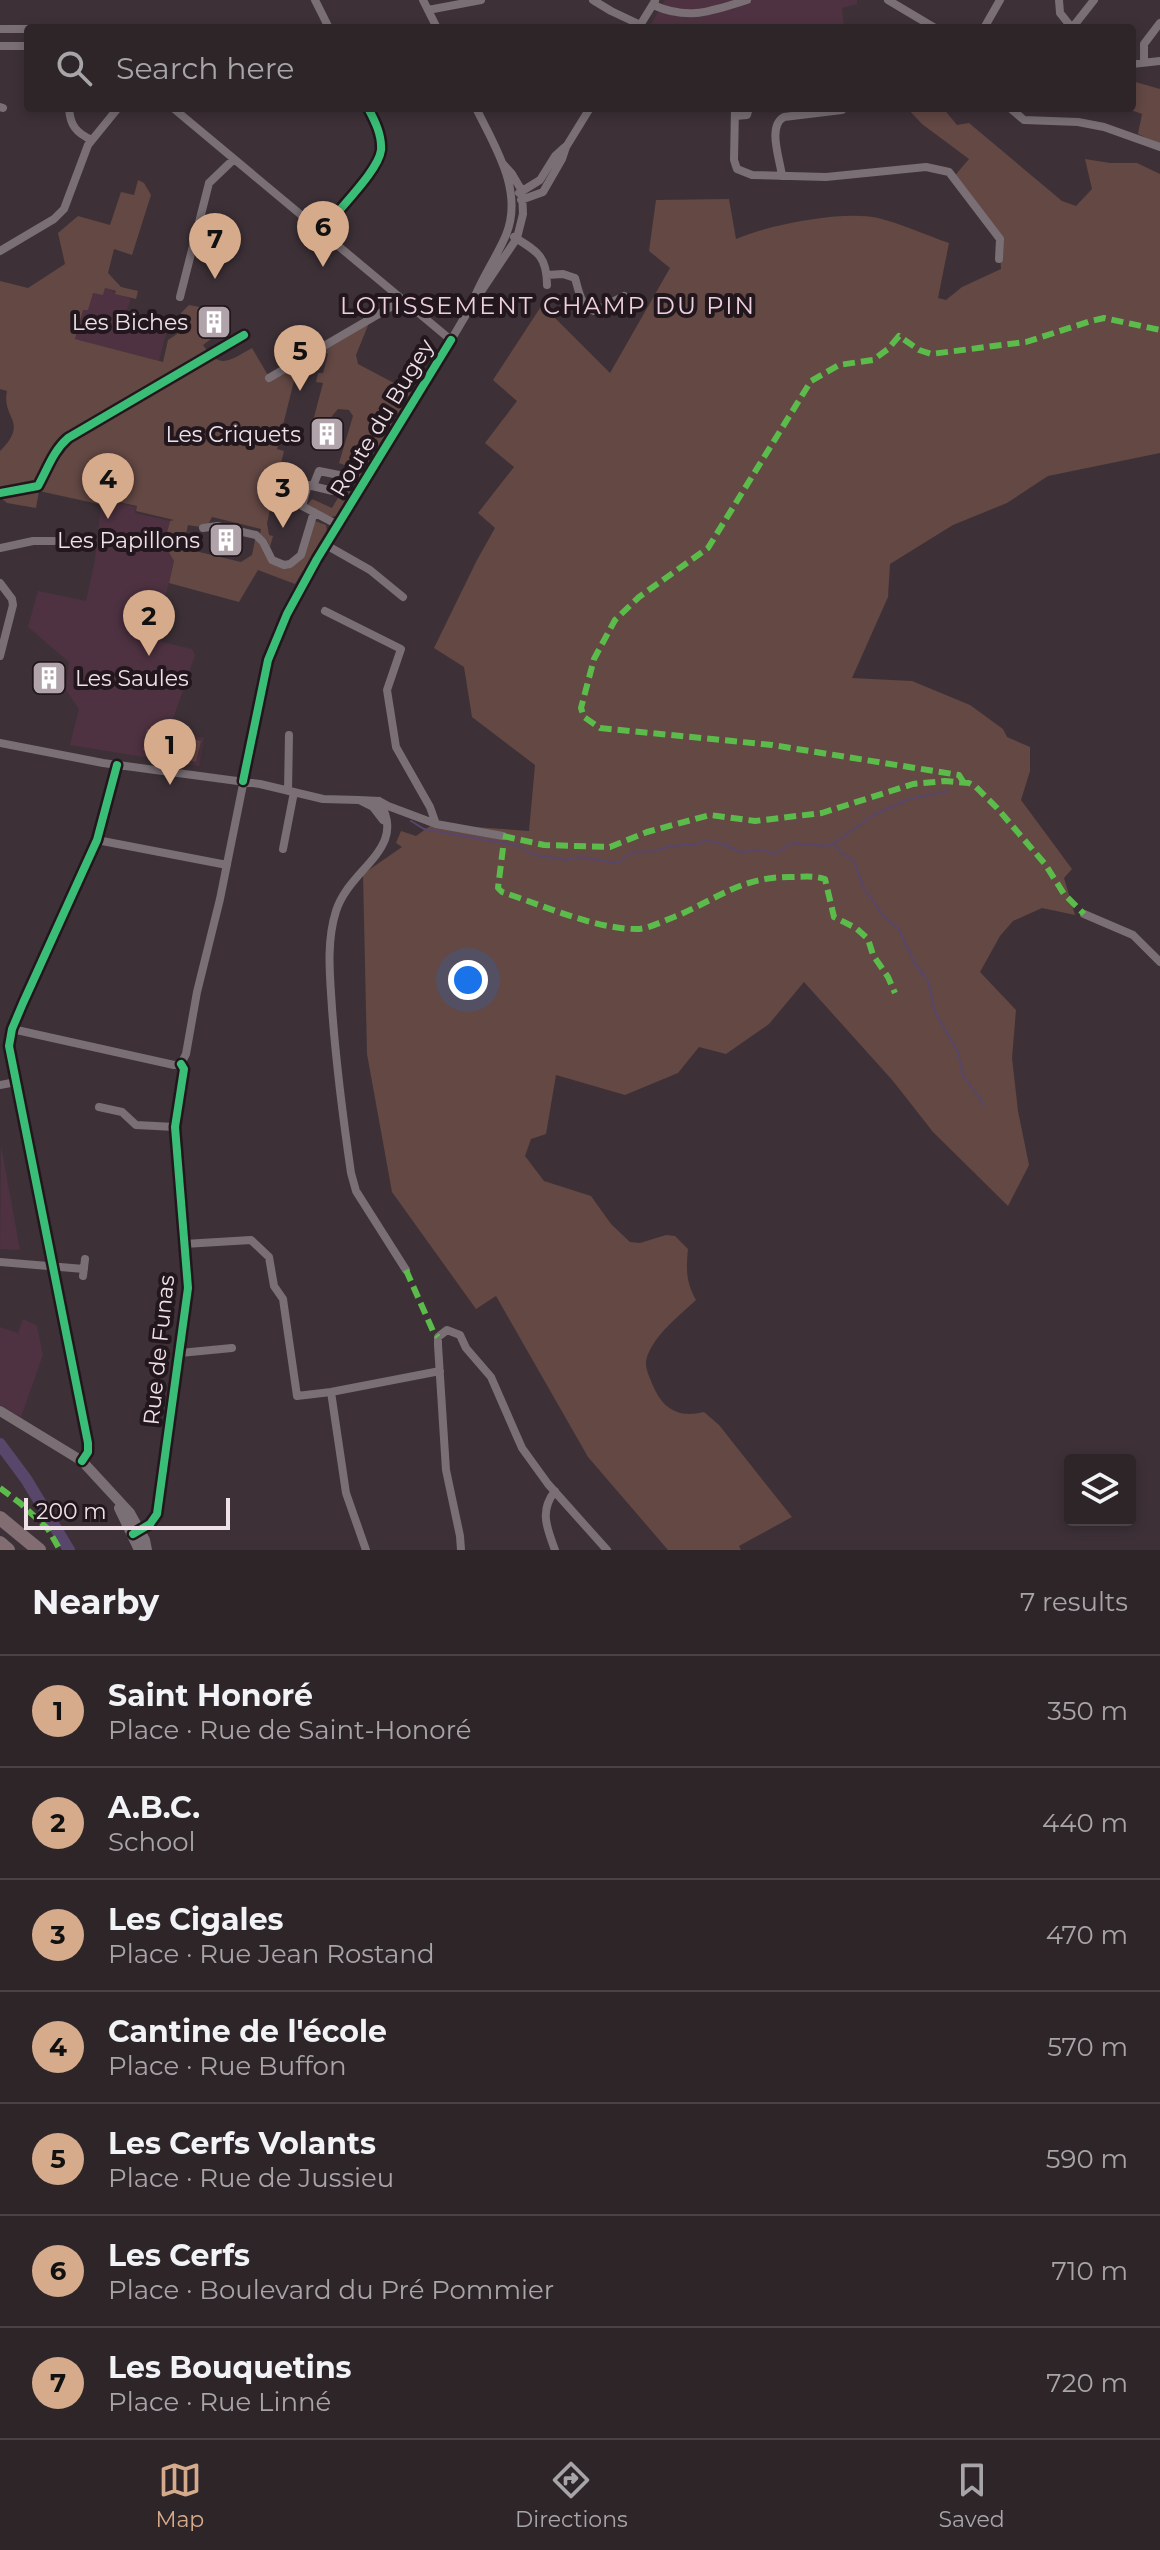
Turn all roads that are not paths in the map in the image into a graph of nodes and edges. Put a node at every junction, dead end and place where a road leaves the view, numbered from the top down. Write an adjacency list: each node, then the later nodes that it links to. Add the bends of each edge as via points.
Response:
1 (315, 0): 13 (street)
2 (423, 0): 11 (street)
3 (481, 0): 11 (street)
4 (593, 0): 15 (street)
5 (747, 0): 10 (street, via 686,15)
6 (888, 0): 17 (street)
7 (1000, 0): 18 (street)
8 (1059, 0): 19 (street)
9 (1094, 0): 20 (street)
10 (654, 2): 16 (street)
11 (428, 10): 14 (street)
12 (1160, 23): 25 (street, via 1144,44)
13 (327, 24)
14 (435, 24)
15 (637, 24)
16 (643, 24)
17 (928, 24)
18 (986, 24)
19 (1069, 24)
20 (1075, 24)
21 (0, 29): 22 (street)
22 (24, 29)
23 (0, 46): 24 (street)
24 (24, 46)
25 (1144, 61): 26 (street); 27 (street)
26 (1160, 61)
27 (1136, 63)
28 (69, 112): 37 (street, via 79,135)
29 (115, 112): 37 (street)
30 (178, 112): 39 (street)
31 (370, 112): 44 (street, via 381,153)
32 (478, 112): 40 (street)
33 (588, 112): 42 (street, via 543,192)
34 (735, 112): 41 (street, via 737,169)
35 (825, 112): 41 (street, via 778,120 774,128)
36 (1015, 112): 38 (street, via 1024,120 1104,127)
37 (92, 140): 47 (street, via 64,209)
38 (1160, 147)
39 (234, 159): 44 (street); 50 (street, via 209,183)
40 (503, 164): 42 (street); 43 (street)
41 (782, 176): 48 (street, via 926,167 949,172 1000,239)
42 (522, 196): 43 (street); 46 (street, Route du Bugey)
43 (512, 197): 45 (street, Route du Bugey)
44 (322, 232): 51 (street)
45 (507, 232): 46 (street); 52 (street, Route du Bugey)
46 (517, 238): 49 (street, via 538,253 547,280 563,274 575,278 587,308 594,311); 52 (street, Route du Bugey)
47 (0, 251)
48 (999, 259)
49 (624, 296)
50 (180, 297)
51 (401, 301): 53 (street); 54 (street)
52 (470, 308): 53 (street, Route du Bugey)
53 (451, 340): 57 (street, Route du Bugey)
54 (269, 378)
55 (313, 486): 56 (street, via 308,485 302,506)
56 (314, 512): 57 (street); 58 (street, via 301,555 287,565 272,560 256,535)
57 (338, 525): 60 (street, Route du Bugey)
58 (203, 528)
59 (54, 541): 61 (street)
60 (326, 545): 63 (street); 70 (street, Route du Bugey, via 272,649)
61 (0, 548)
62 (0, 583): 65 (street, via 12,599)
63 (403, 597)
64 (325, 611): 73 (street, via 401,649 387,690 396,747)
65 (3, 638): 66 (street)
66 (0, 656)
67 (289, 735): 71 (street)
68 (0, 743): 69 (street)
69 (117, 765): 70 (street); 75 (street)
70 (243, 781): 71 (street); 77 (street, Rue de Funas)
71 (291, 792): 72 (street); 76 (street)
72 (381, 805): 73 (street); 90 (street, via 386,840 352,881 337,910 328,953 351,1173 356,1191)
73 (436, 824): 74 (street)
74 (503, 836)
75 (97, 840): 77 (street); 80 (street)
76 (283, 849)
77 (227, 865): 81 (street, Rue de Funas)
78 (1084, 914): 79 (street, via 1133,935)
79 (1160, 962)
80 (12, 1029): 81 (street); 82 (street, via 9,1046)
81 (181, 1064): 85 (street, Rue de Funas)
82 (16, 1082): 83 (street); 88 (street)
83 (0, 1085)
84 (99, 1107): 85 (street, via 122,1112 136,1125)
85 (175, 1127): 86 (street, Rue de Funas)
86 (184, 1244): 92 (street, Rue de Funas, via 188,1288); 94 (street, via 251,1240 269,1257 274,1286 283,1299 297,1396)
87 (0, 1262): 88 (street)
88 (53, 1267): 89 (street); 96 (street, via 88,1443)
89 (84, 1268)
90 (406, 1270)
91 (232, 1348): 92 (street)
92 (180, 1353): 99 (street, Rue de Funas, via 156,1519)
93 (440, 1371): 94 (street); 97 (street, via 438,1337 447,1330 460,1335 491,1377 514,1434); 106 (street, via 446,1470)
94 (331, 1392): 105 (street, via 346,1493)
95 (0, 1411): 96 (street)
96 (82, 1461): 99 (street, via 130,1513)
97 (555, 1491): 107 (street, via 544,1513); 108 (street)
98 (0, 1518): 102 (highway)
99 (136, 1532): 103 (street); 104 (street)
100 (0, 1543): 101 (highway)
101 (8, 1550)
102 (39, 1550)
103 (139, 1550)
104 (147, 1550)
105 (366, 1550)
106 (461, 1550)
107 (555, 1550)
108 (607, 1550)

